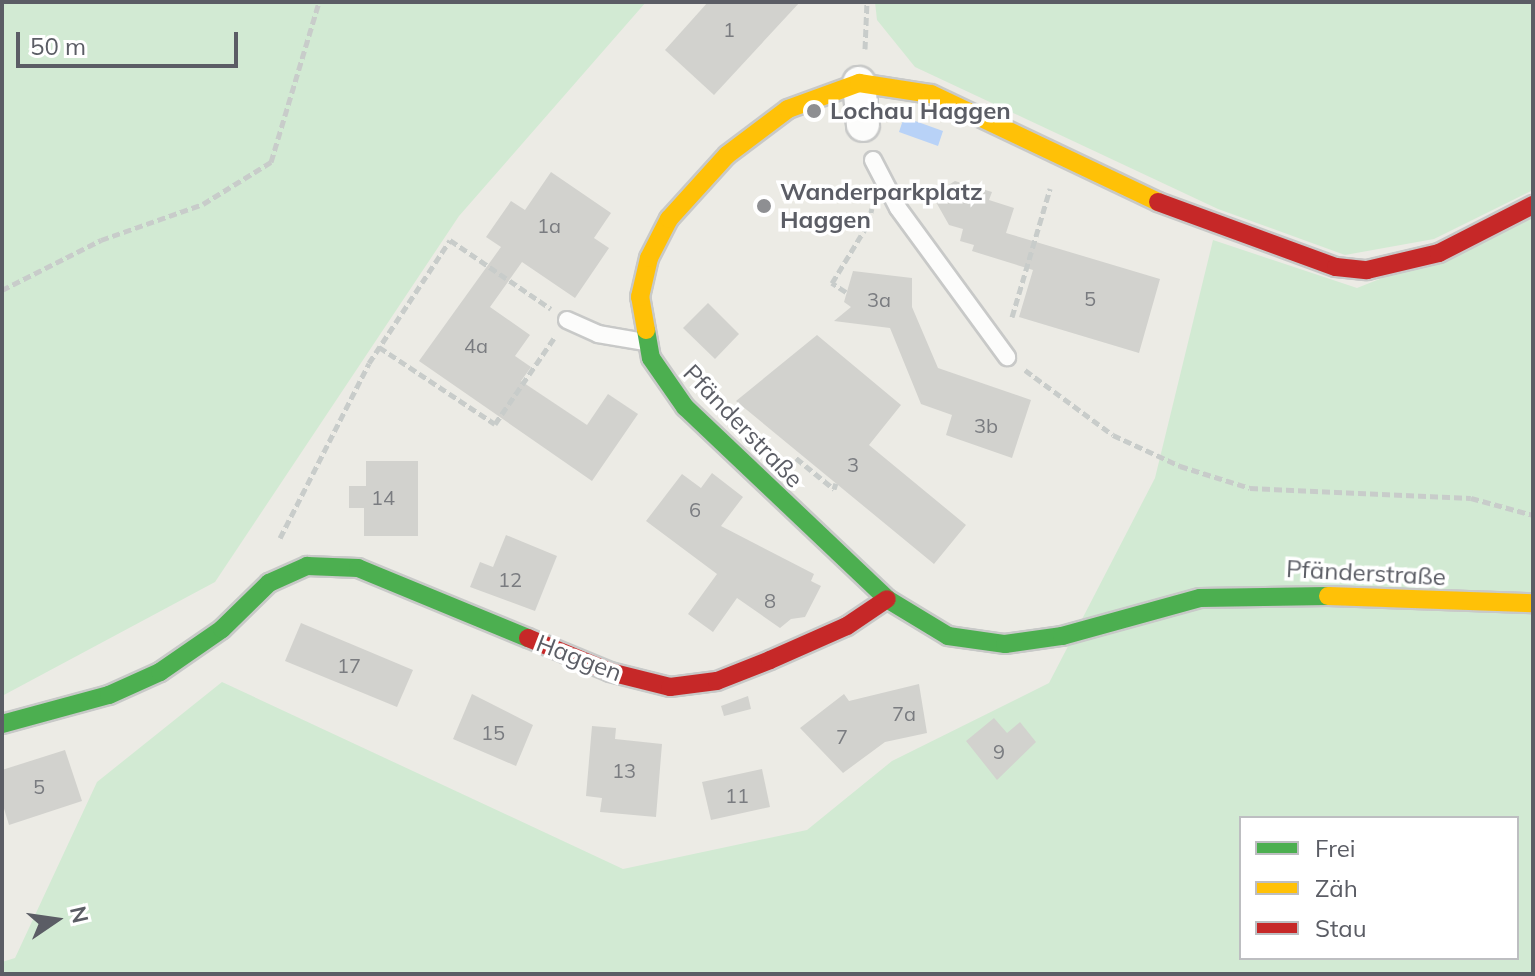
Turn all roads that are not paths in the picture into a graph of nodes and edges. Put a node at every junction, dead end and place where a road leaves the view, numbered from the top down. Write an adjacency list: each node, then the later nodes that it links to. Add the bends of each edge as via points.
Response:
1 (859, 83): 2 (street); 4 (street, Pfänderstraße, via 931,94 1183,214 1336,267 1367,270 1439,253); 6 (street, Pfänderstraße, via 813,96 758,128 685,199 656,241 642,279)
2 (863, 125)
3 (873, 160): 7 (lane)
4 (1533, 205)
5 (567, 320): 6 (lane, via 598,334)
6 (645, 342): 8 (street, Pfänderstraße, via 685,407)
7 (1007, 357)
8 (887, 599): 9 (street, Pfänderstraße, via 948,636 1005,644 1062,636 1200,598 1259,593); 10 (street, Haggen, via 847,626 770,660 717,681 670,687 610,672 358,568 307,566 269,583 231,622 160,672 109,695)
9 (1533, 603)
10 (2, 724)

